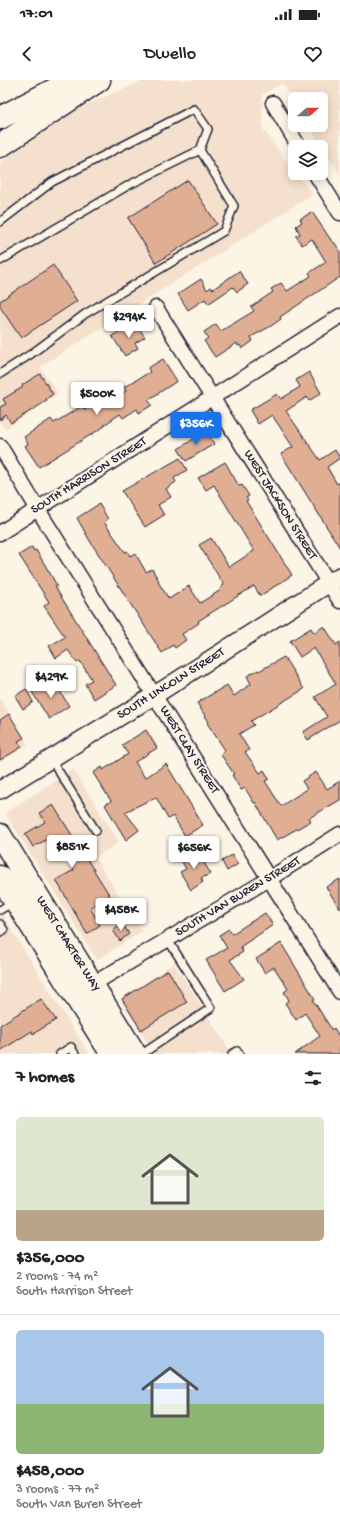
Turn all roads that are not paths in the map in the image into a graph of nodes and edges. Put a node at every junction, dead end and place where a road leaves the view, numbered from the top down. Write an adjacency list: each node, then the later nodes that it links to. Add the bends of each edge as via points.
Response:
1 (73, 80): 4 (main road)
2 (99, 80): 6 (main road)
3 (273, 103): 5 (street)
4 (0, 118)
5 (295, 140)
6 (0, 146)
7 (200, 150): 10 (lane, via 208,129 194,109 52,182); 11 (lane, via 129,186); 14 (lane, via 234,206 224,231 85,314)
8 (319, 180): 9 (street)
9 (340, 213)
10 (0, 222)
11 (0, 261)
12 (156, 308): 15 (street, WEST JACKSON STREET)
13 (340, 316): 15 (street, SOUTH HARRISON STREET)
14 (0, 374)
15 (212, 398): 17 (street, SOUTH HARRISON STREET); 19 (street, WEST JACKSON STREET)
16 (1, 449): 17 (street, WEST CLAY STREET)
17 (37, 508): 18 (street, SOUTH HARRISON STREET); 21 (street, WEST CLAY STREET)
18 (0, 533)
19 (334, 579): 20 (street, WEST JACKSON STREET); 21 (street, SOUTH LINCOLN STREET)
20 (340, 601)
21 (155, 695): 22 (street, SOUTH LINCOLN STREET); 28 (street, WEST CLAY STREET)
22 (50, 759): 23 (street, SOUTH LINCOLN STREET); 24 (lane)
23 (0, 790)
24 (96, 831)
25 (340, 834): 28 (street, SOUTH VAN BUREN STREET)
26 (0, 835): 34 (main road, WEST CHARTER WAY)
27 (0, 877): 29 (main road, WEST CHARTER WAY)
28 (269, 879): 33 (street, SOUTH VAN BUREN STREET); 35 (street, WEST CLAY STREET)
29 (8, 905): 32 (main road, WEST CHARTER WAY)
30 (0, 924): 31 (lane, via 4,930)
31 (0, 932)
32 (38, 936): 34 (main road, via 54,943 80,982); 38 (main road, WEST CHARTER WAY)
33 (168, 940): 34 (street, SOUTH VAN BUREN STREET); 40 (lane, via 211,1008)
34 (93, 984): 39 (main road, WEST CHARTER WAY)
35 (340, 992)
36 (60, 1054): 37 (lane, via 71,1047)
37 (75, 1054)
38 (110, 1054)
39 (135, 1054)
40 (142, 1054)
41 (232, 1054): 42 (lane, via 237,1051)
42 (239, 1054)

